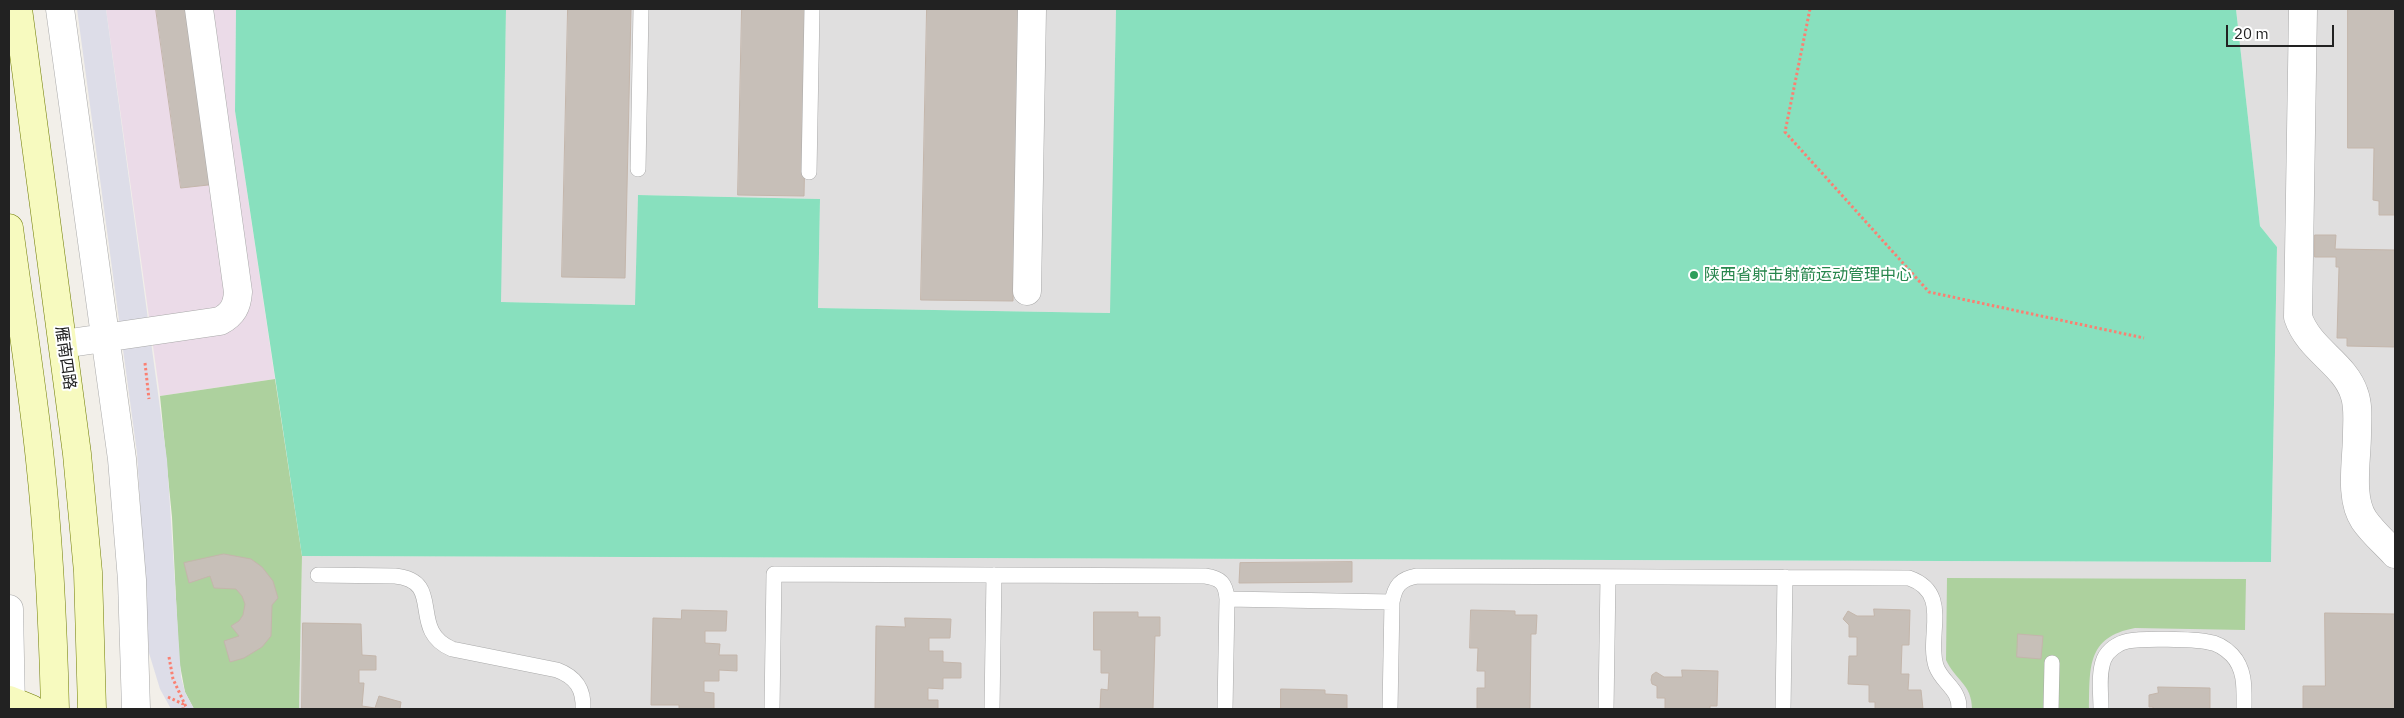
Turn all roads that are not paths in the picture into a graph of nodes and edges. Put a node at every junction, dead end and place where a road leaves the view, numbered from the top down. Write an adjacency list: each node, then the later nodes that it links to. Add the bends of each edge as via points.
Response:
1 (18, 9): 13 (main road, 雁南四路)
2 (60, 9): 12 (street)
3 (199, 9): 12 (street, via 237,302 233,312 220,321)
4 (641, 9): 8 (lane)
5 (812, 9): 9 (lane)
6 (1032, 9): 11 (street)
7 (2303, 9): 14 (street, via 2298,317 2305,335 2344,376 2354,392 2358,411 2356,493 2359,512)
8 (638, 169)
9 (809, 172)
10 (9, 228): 24 (main road, via 46,516)
11 (1027, 291)
12 (106, 338): 13 (street); 26 (street, via 128,515)
13 (63, 344): 25 (main road, 雁南四路, via 84,512)
14 (2395, 554)
15 (318, 575): 27 (lane, via 408,579 422,591 427,603 429,628 442,645 568,674 582,691)
16 (994, 575): 19 (lane, via 1210,576 1222,582); 28 (lane, via 774,574); 29 (lane)
17 (1608, 577): 18 (lane); 20 (lane, via 1417,576 1398,583); 32 (lane)
18 (1785, 577): 33 (lane); 34 (lane, via 1902,578 1920,584 1930,593 1934,604 1934,660 1938,671 1955,692)
19 (1227, 599): 20 (lane); 30 (lane)
20 (1392, 602): 31 (lane)
21 (9, 609): 23 (street)
22 (2052, 663): 35 (lane)
23 (15, 705)
24 (55, 709)
25 (92, 709)
26 (136, 709)
27 (583, 709)
28 (772, 709)
29 (992, 709)
30 (1225, 709)
31 (1390, 709)
32 (1606, 709)
33 (1783, 709)
34 (1959, 709)
35 (2051, 709)
36 (2101, 709): 37 (lane, via 2104,660 2117,645 2135,640 2210,642 2225,649 2241,669)
37 (2244, 709)

